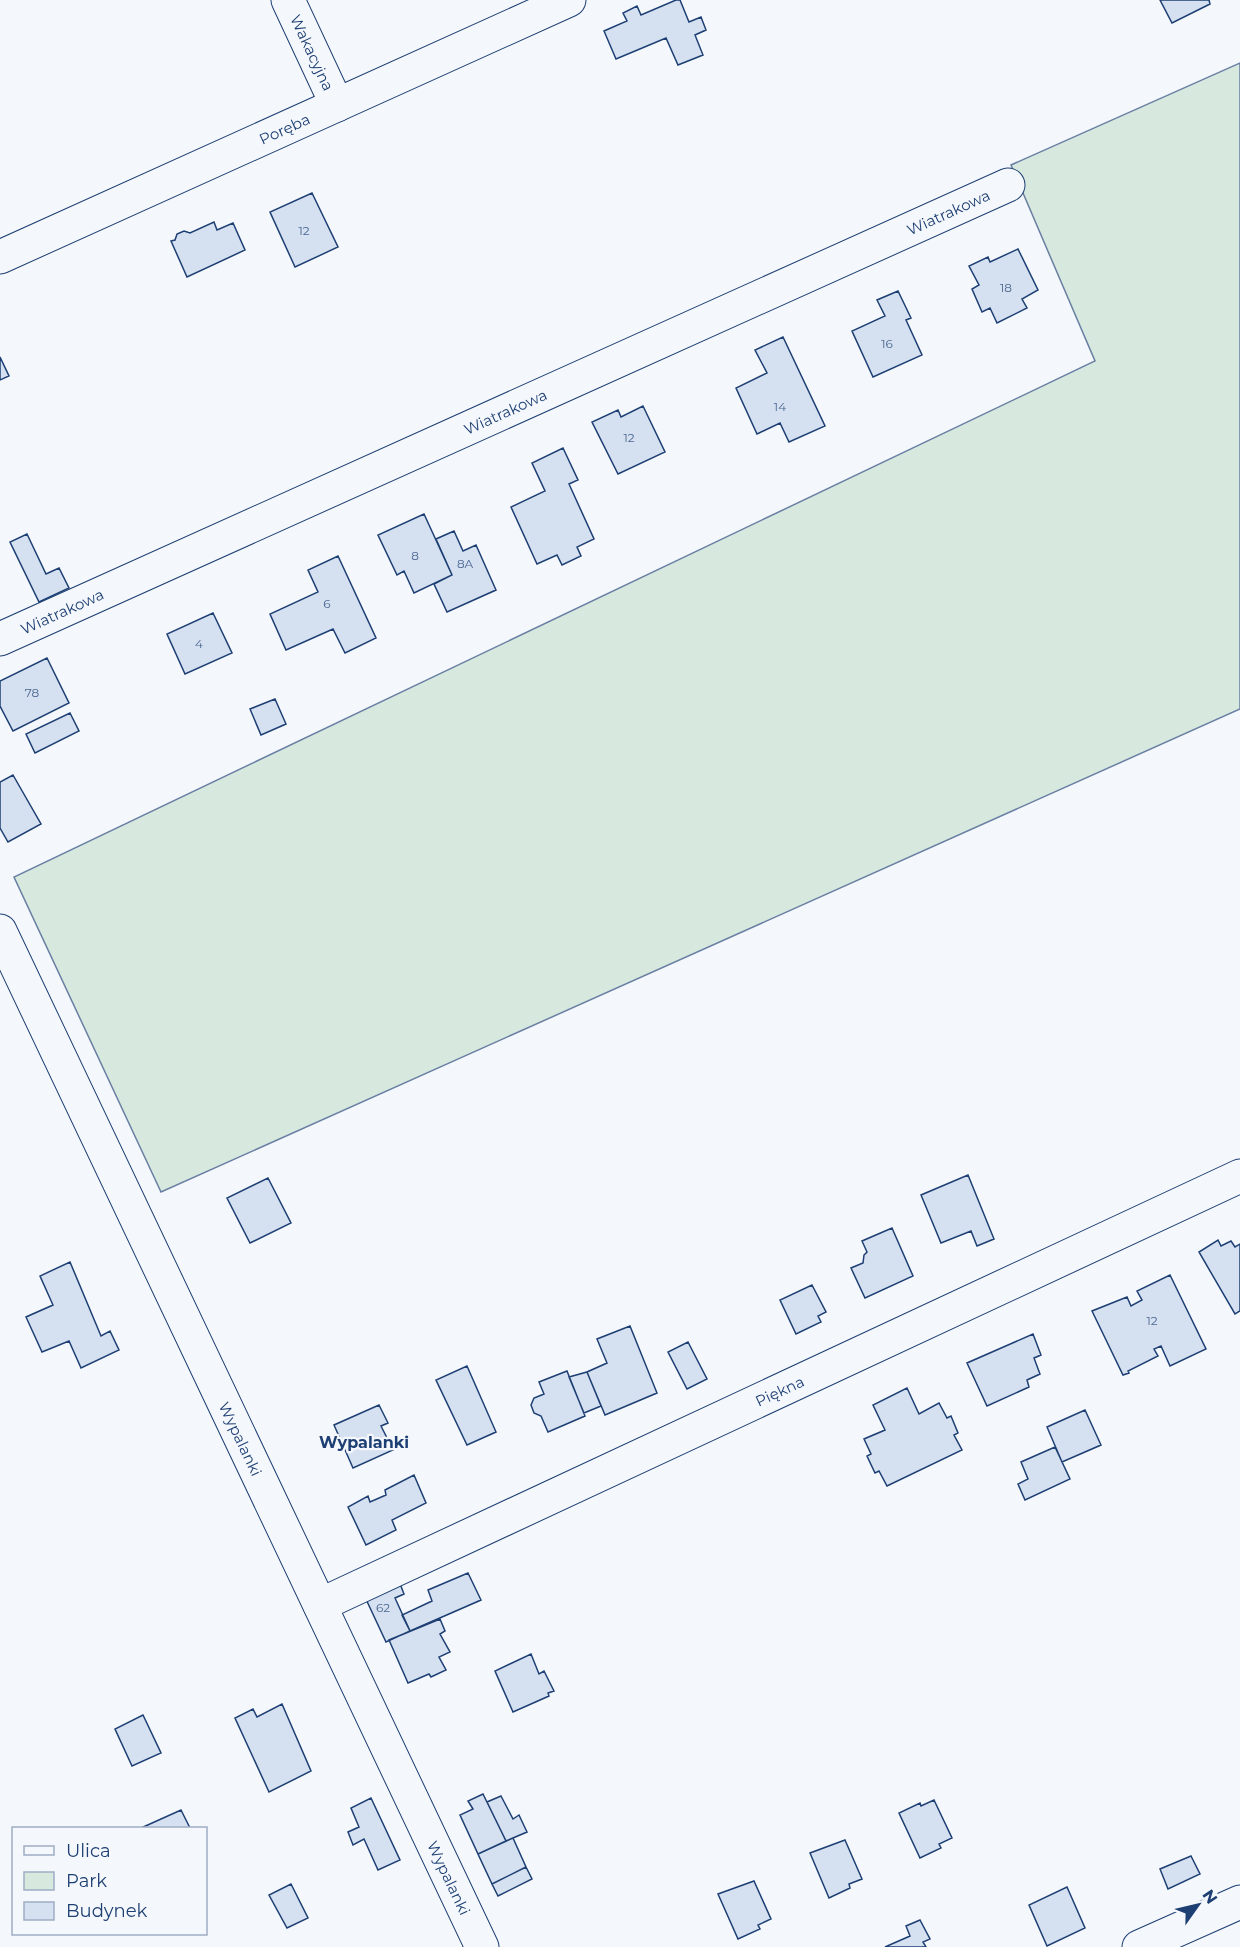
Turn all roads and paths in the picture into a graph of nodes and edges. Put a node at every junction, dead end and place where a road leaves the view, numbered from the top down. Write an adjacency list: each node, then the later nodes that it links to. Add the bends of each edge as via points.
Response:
1 (288, 0): 3 (street, Wakacyjna)
2 (569, 0): 3 (street, Poręba)
3 (337, 105): 5 (street, Poręba)
4 (1008, 185): 6 (street, Wiatrakowa)
5 (0, 257)
6 (0, 639)
7 (0, 931): 9 (street, Wypalanki)
8 (1240, 1176): 9 (street, Piękna)
9 (320, 1605): 11 (street, Wypalanki)
10 (1240, 1902): 12 (street)
11 (482, 1947)
12 (1139, 1947)

